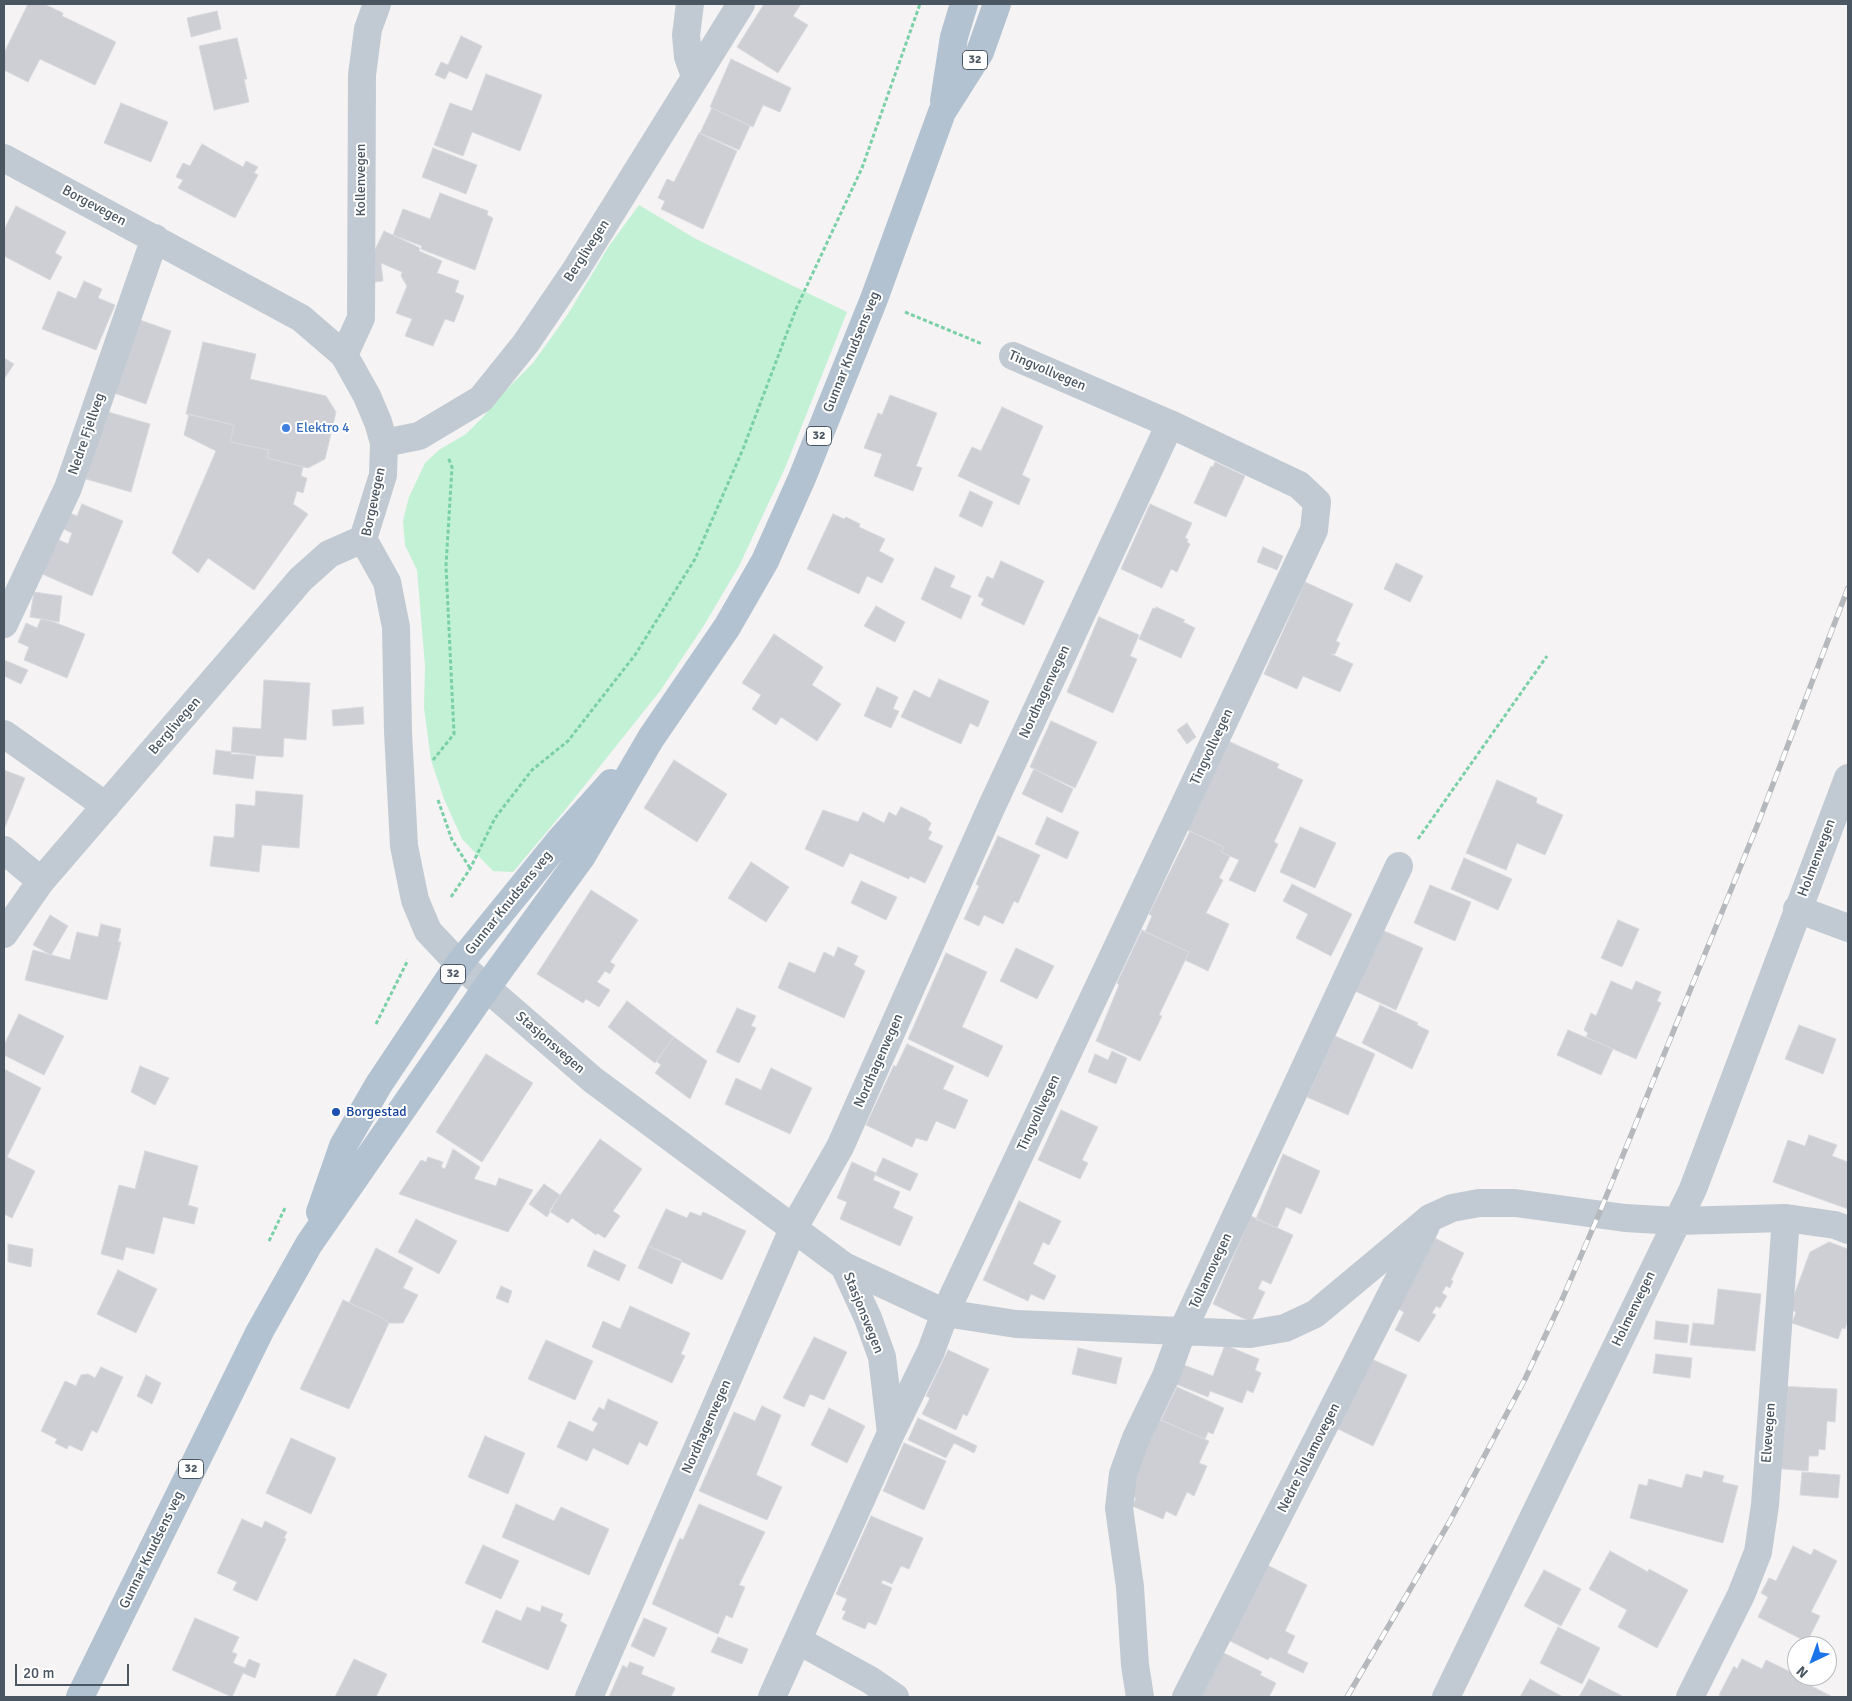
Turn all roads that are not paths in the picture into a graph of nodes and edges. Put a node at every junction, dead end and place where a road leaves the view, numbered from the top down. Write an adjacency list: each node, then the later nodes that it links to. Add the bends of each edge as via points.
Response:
1 (377, 4): 10 (street, Kollenvegen, via 368,28 362,75 361,318)
2 (690, 4): 6 (street, via 686,35 688,57)
3 (741, 4): 6 (street, Berglivegen)
4 (964, 4): 7 (main road, Gunnar Knudsens veg / 32, via 954,37)
5 (997, 4): 7 (main road, Gunnar Knudsens veg / 32, via 980,52)
6 (696, 76): 13 (street, Berglivegen, via 526,343 481,400 418,436)
7 (942, 112): 17 (main road, Gunnar Knudsens veg / 32, via 874,299 765,561 727,627)
8 (4, 158): 9 (street, Borgevegen)
9 (155, 238): 10 (street, Borgevegen, via 301,318); 15 (street, Nedre Fjellveg, via 68,488)
10 (344, 355): 13 (street, Borgevegen, via 367,396)
11 (1013, 356): 12 (street, Tingvollvegen)
12 (1170, 424): 31 (street, Nordhagenvegen, via 991,808 840,1146); 35 (street, Tingvollvegen, via 1299,485 1317,502 1314,530)
13 (384, 443): 14 (street, Borgevegen, via 383,476)
14 (363, 539): 19 (street, Berglivegen, via 328,554 301,579); 26 (street, Borgevegen, via 387,582 396,628 404,846 415,900 428,931)
15 (4, 624)
16 (4, 734): 19 (street)
17 (651, 738): 26 (main road, Gunnar Knudsens veg / 32, via 560,840); 27 (main road, Gunnar Knudsens veg / 32, via 582,856)
18 (1848, 778): 23 (street, Holmenvegen)
19 (106, 806): 22 (street, Berglivegen)
20 (4, 850): 22 (street)
21 (1399, 866): 36 (street, Tollamovegen)
22 (41, 881): 25 (street, Berglivegen)
23 (1797, 909): 24 (street, Holmenvegen); 30 (street, Holmenvegen, via 1693,1189)
24 (1848, 928)
25 (4, 934)
26 (459, 964): 27 (street, Borgevegen); 33 (main road, Gunnar Knudsens veg / 32, via 379,1084 343,1146)
27 (487, 988): 31 (street, Stasjonsvegen, via 593,1080); 33 (main road, Gunnar Knudsens veg / 32)
28 (1430, 1218): 30 (street, via 1452,1208 1479,1203 1515,1203); 36 (street, via 1314,1314 1286,1328 1250,1334); 44 (street, Nedre Tollamovegen)
29 (1786, 1218): 30 (street); 32 (street); 46 (street, Elvevegen, via 1765,1505 1758,1552 1741,1595)
30 (1677, 1222): 45 (street, Holmenvegen)
31 (793, 1229): 34 (street, Stasjonsvegen); 40 (street, Nordhagenvegen)
32 (1848, 1230)
33 (309, 1244): 39 (main road, Gunnar Knudsens veg / 32, via 251,1348)
34 (844, 1266): 35 (street); 37 (street, Stasjonsvegen, via 882,1357)
35 (945, 1313): 36 (street, via 1016,1324); 37 (street, Tingvollvegen, via 931,1351)
36 (1182, 1332): 43 (street, Tollamovegen, via 1166,1376 1136,1438 1122,1483 1119,1508)
37 (891, 1434): 38 (street)
38 (799, 1641): 41 (street); 42 (street)
39 (80, 1697)
40 (589, 1697)
41 (772, 1697)
42 (895, 1697)
43 (1140, 1697)
44 (1186, 1697)
45 (1446, 1697)
46 (1690, 1697)

